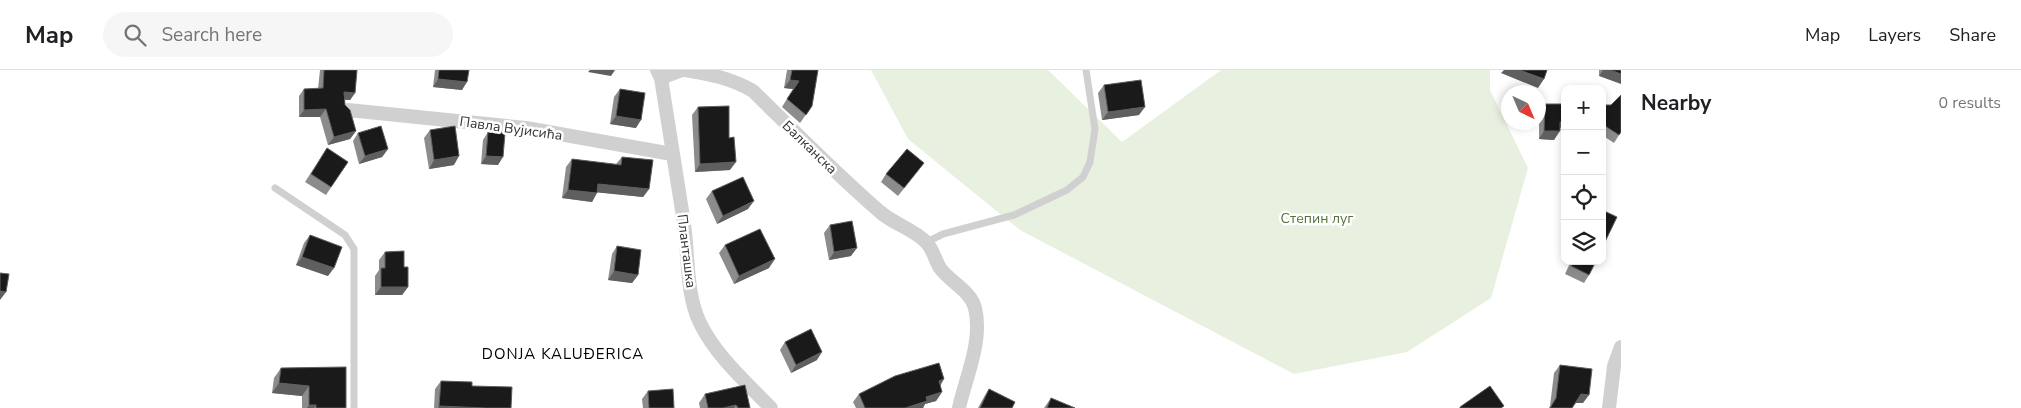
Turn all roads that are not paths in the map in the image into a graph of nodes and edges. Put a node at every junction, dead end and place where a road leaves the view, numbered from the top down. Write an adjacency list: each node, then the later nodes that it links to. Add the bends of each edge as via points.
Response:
1 (683, 70): 3 (street, Балканска); 7 (street, Балканска, via 714,74 752,90 871,204 892,222)
2 (1086, 70): 7 (lane, via 1095,129 1090,162 1082,177 1067,190 1014,215 943,234)
3 (659, 74): 5 (street, Планташка)
4 (348, 110): 5 (street, Павла Вујисића, via 526,128)
5 (672, 154): 10 (street, Планташка, via 684,218 690,277 700,321 730,366)
6 (275, 188): 9 (lane, via 345,235 354,249)
7 (927, 242): 11 (street, Балканска, via 940,267 974,305 974,351)
8 (1621, 347): 12 (street, via 1614,366)
9 (354, 408)
10 (771, 408)
11 (959, 408)
12 (1609, 408)

